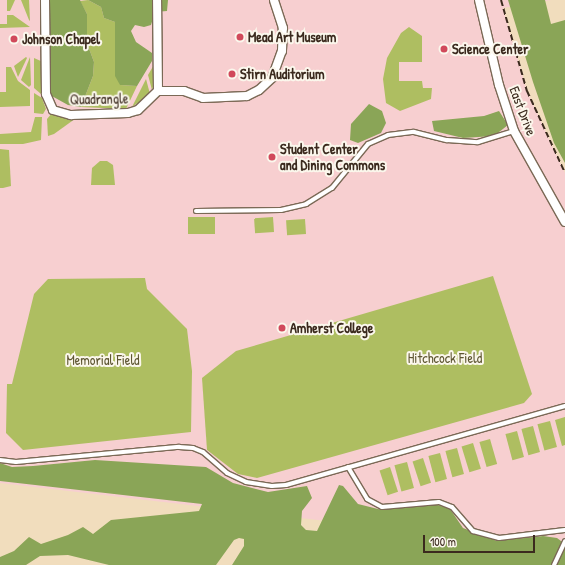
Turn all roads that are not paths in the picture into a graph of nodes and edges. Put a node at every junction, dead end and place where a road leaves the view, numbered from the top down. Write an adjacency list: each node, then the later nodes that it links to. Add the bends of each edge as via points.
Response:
1 (45, 0): 5 (street, Quadrangle, via 46,94 53,110 71,115 128,113 138,110)
2 (157, 0): 5 (street)
3 (274, 0): 5 (street, via 283,28 282,51 272,78 260,90 247,96 216,98 203,98 184,91)
4 (479, 0): 6 (street, East Drive, via 499,85)
5 (158, 91)
6 (514, 131): 7 (lane, via 478,142 447,140 414,132 388,135 368,144 332,188 306,204 281,210); 8 (street, East Drive)
7 (196, 211)
8 (565, 222)
9 (565, 406): 11 (lane)
10 (0, 460): 11 (lane, via 16,462 193,448 203,452 236,478 258,485 272,486)
11 (348, 468): 12 (lane, via 367,499 382,507 439,502 456,510 473,531 499,538)
12 (565, 530)
13 (565, 541): 14 (lane)
14 (554, 565)

